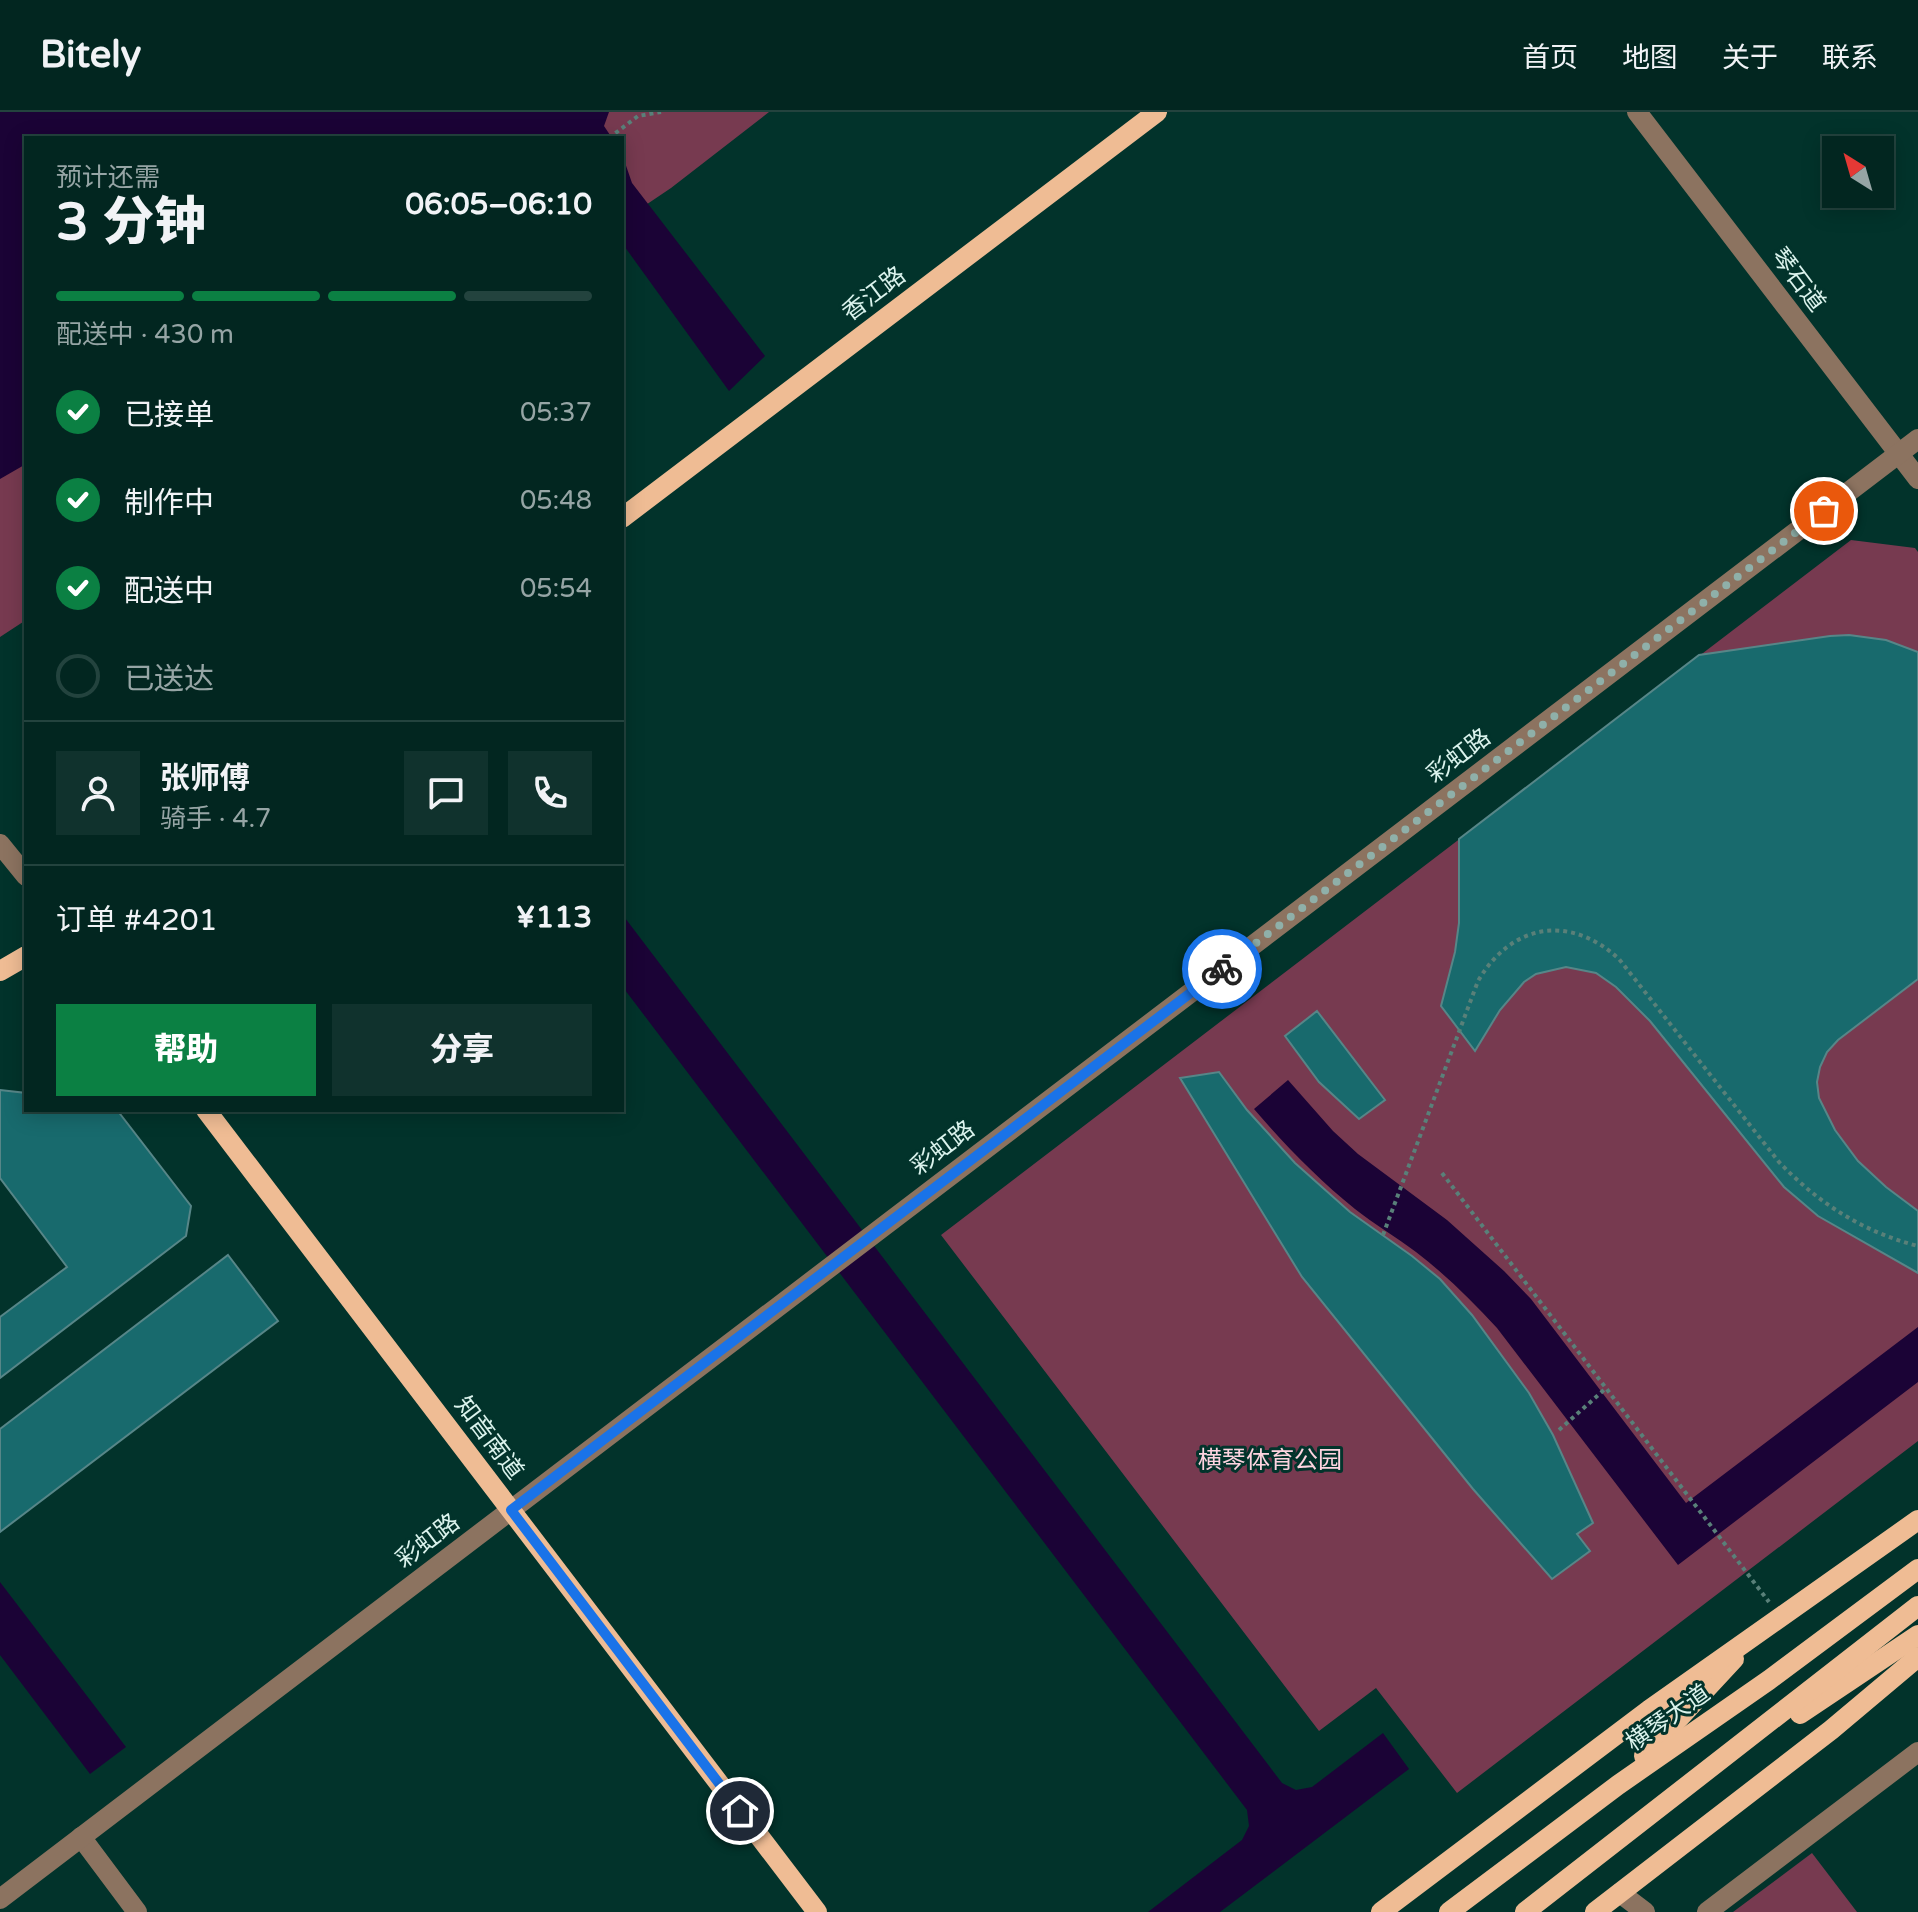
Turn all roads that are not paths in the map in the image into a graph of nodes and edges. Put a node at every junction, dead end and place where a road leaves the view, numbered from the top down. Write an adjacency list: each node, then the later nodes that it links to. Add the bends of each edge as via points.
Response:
1 (1157, 112): 6 (main road, 香江路)
2 (1637, 112): 4 (street, 琴石道)
3 (1918, 439): 4 (street, 彩虹路)
4 (1899, 454): 5 (street, 琴石道); 12 (street, 彩虹路)
5 (1918, 479)
6 (624, 516)
7 (0, 844): 8 (street)
8 (24, 874)
9 (24, 957): 10 (main road)
10 (0, 971)
11 (208, 1112): 12 (main road, 知音南道)
12 (511, 1510): 22 (street, 彩虹路); 26 (main road, 知音南道)
13 (1918, 1520): 16 (main road)
14 (1918, 1569): 20 (main road, 横琴大道)
15 (1918, 1606): 21 (main road)
16 (1771, 1611): 20 (main road); 27 (main road)
17 (1918, 1635): 21 (main road)
18 (1918, 1657): 23 (main road)
19 (1918, 1752): 32 (street)
20 (1618, 1785): 28 (main road, 横琴大道)
21 (1677, 1796): 29 (main road)
22 (81, 1837): 24 (street, 彩虹路); 25 (street)
23 (1620, 1893): 30 (main road); 31 (street)
24 (0, 1899)
25 (137, 1912)
26 (817, 1912)
27 (1381, 1912)
28 (1449, 1912)
29 (1525, 1912)
30 (1595, 1912)
31 (1645, 1912)
32 (1707, 1912)

